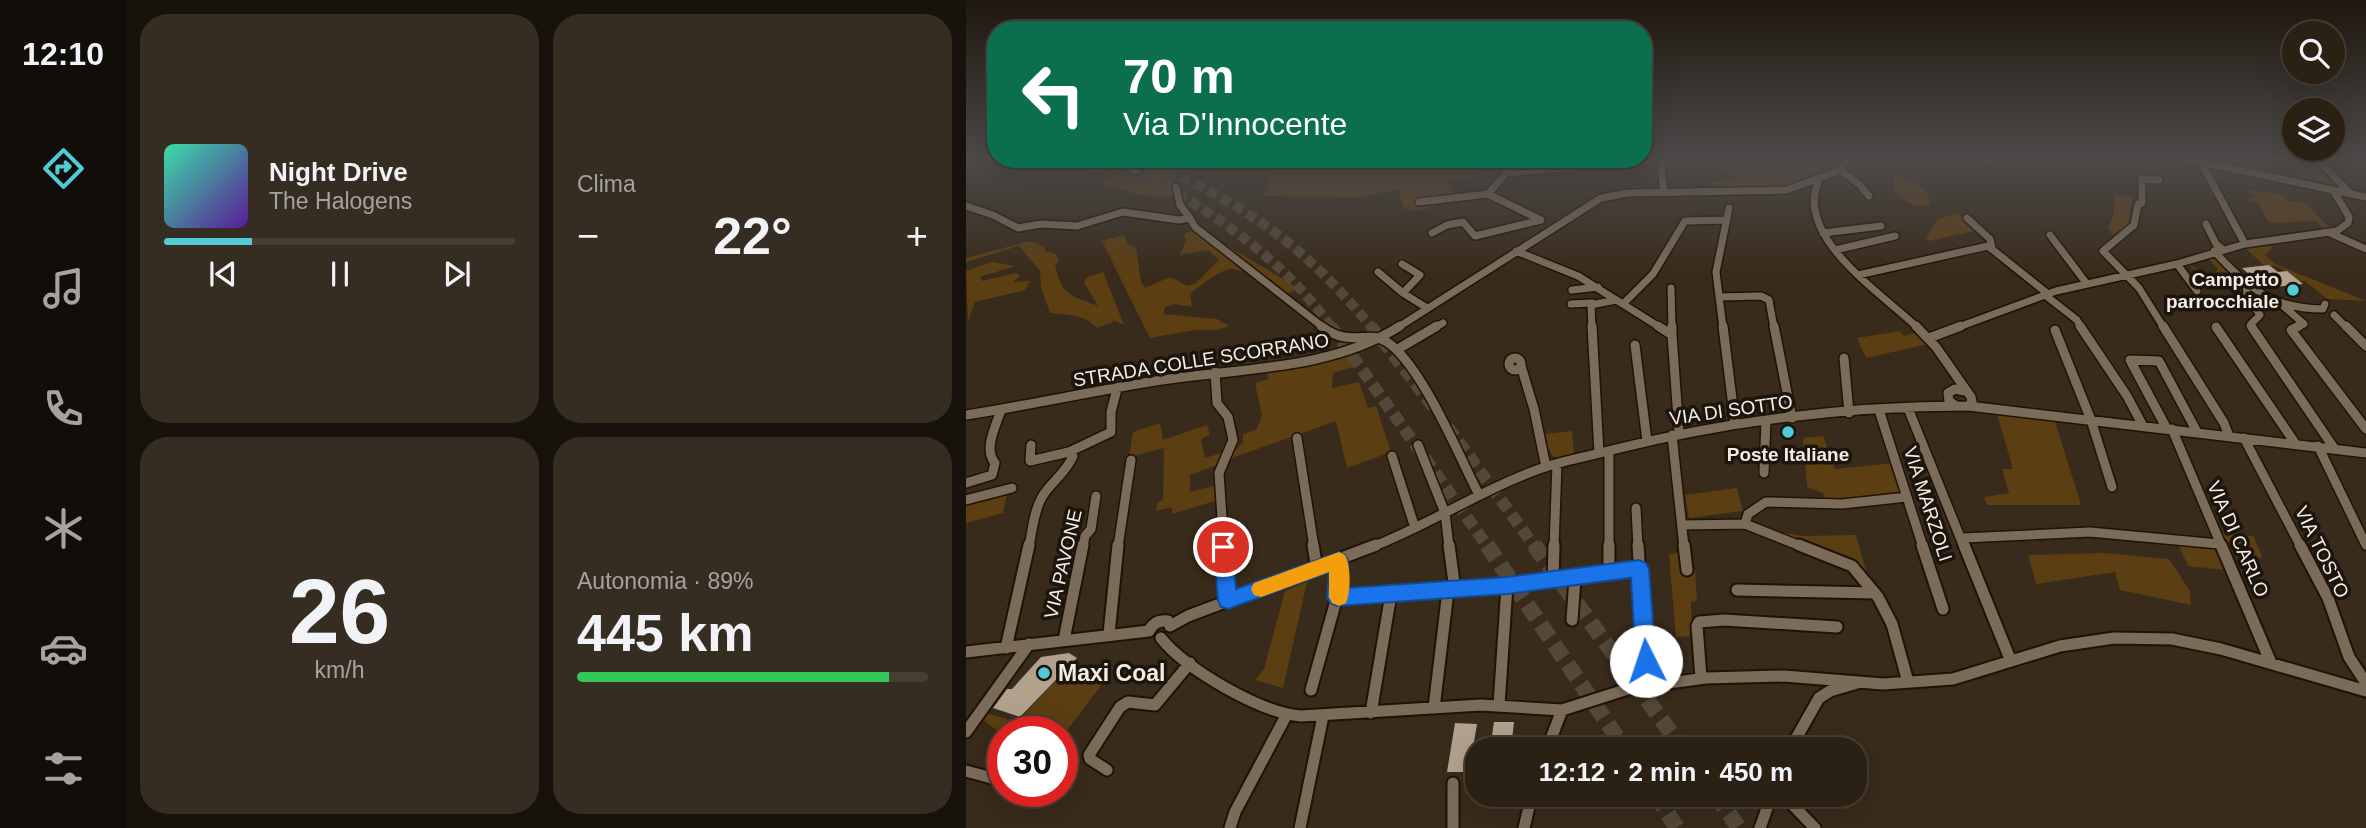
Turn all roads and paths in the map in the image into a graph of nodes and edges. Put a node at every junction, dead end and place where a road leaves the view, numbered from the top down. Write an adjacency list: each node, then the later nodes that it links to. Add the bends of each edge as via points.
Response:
1 (1178, 196): 12 (street)
2 (1474, 196): 9 (street)
3 (1491, 196): 14 (street)
4 (1614, 196): 17 (street, STRADA COLLE SCORRANO, via 1601,198)
5 (1814, 196): 20 (street, via 1815,216)
6 (2142, 196): 31 (street, via 2134,224)
7 (2219, 196): 24 (street)
8 (2336, 196): 21 (street, via 2349,217 2345,226)
9 (1419, 202)
10 (966, 206): 12 (street, via 1018,228 1077,226 1123,212)
11 (1729, 208): 15 (street)
12 (1190, 218): 58 (street, via 1195,227 1334,336 1348,341)
13 (1966, 218): 26 (street, via 1990,239)
14 (1541, 220): 17 (street); 19 (street, via 1475,236 1463,222)
15 (1727, 220): 45 (street, via 1716,272); 46 (street, via 1685,222 1653,274)
16 (2206, 224): 29 (street)
17 (1556, 226): 30 (street, STRADA COLLE SCORRANO)
18 (1881, 226): 20 (street)
19 (1432, 233)
20 (1823, 233): 28 (street)
21 (2330, 233): 24 (street); 27 (street)
22 (2050, 235): 37 (street)
23 (1895, 236): 28 (street)
24 (2245, 244): 29 (street)
25 (2095, 245): 31 (street)
26 (1992, 248): 36 (street, via 1984,246); 44 (street)
27 (2366, 249)
28 (1835, 250): 36 (street)
29 (2218, 250): 33 (street); 38 (street)
30 (1516, 251): 39 (street); 51 (street, STRADA COLLE SCORRANO)
31 (2103, 251): 35 (street)
32 (1402, 264): 43 (street, via 1420,275)
33 (2177, 264): 35 (street); 42 (street)
34 (1378, 272): 43 (street)
35 (2129, 274): 37 (street); 85 (street)
36 (1858, 275): 57 (street)
37 (2088, 284): 44 (street)
38 (2246, 286): 48 (street); 93 (street, via 2260,315 2251,324 2252,330)
39 (1600, 287): 41 (street); 46 (street)
40 (1671, 288): 56 (street)
41 (1572, 290)
42 (2197, 291)
43 (1402, 293): 51 (street)
44 (2047, 294): 57 (street); 80 (street, via 2077,320)
45 (1720, 297): 76 (street, via 1768,299); 79 (street)
46 (1619, 302): 47 (street); 56 (street)
47 (1592, 303): 49 (street); 95 (street)
48 (2281, 303): 50 (street, via 2306,310 2323,309); 82 (street, via 2304,324 2291,330)
49 (1571, 304)
50 (2325, 304)
51 (1427, 308): 58 (street, STRADA COLLE SCORRANO)
52 (2334, 315): 60 (street)
53 (1443, 323): 61 (street)
54 (2216, 327): 89 (street)
55 (2055, 330): 78 (street)
56 (1672, 335): 84 (street)
57 (1929, 338): 65 (street)
58 (1380, 339): 61 (street); 64 (street, STRADA COLLE SCORRANO, via 1319,358)
59 (1635, 345): 88 (street)
60 (2366, 345)
61 (1398, 349): 105 (street)
62 (1844, 358): 74 (street)
63 (1521, 366): 100 (street)
64 (1214, 372): 66 (street, STRADA COLLE SCORRANO); 130 (street, via 1217,403 1228,417 1233,439 1219,473)
65 (1956, 378): 67 (street); 68 (street)
66 (1117, 388): 72 (street, STRADA COLLE SCORRANO); 94 (street, via 1111,430)
67 (1950, 393): 68 (street); 69 (street); 70 (street, VIA DI SOTTO)
68 (1969, 398): 69 (street, VIA DI SOTTO); 78 (street, via 1997,409)
69 (1955, 405): 70 (street, VIA DI SOTTO)
70 (1924, 406): 71 (street, VIA DI SOTTO)
71 (1908, 408): 73 (street, VIA DI SOTTO); 114 (street)
72 (1001, 410): 75 (street, STRADA COLLE SCORRANO); 102 (street, via 990,444 995,463 992,475)
73 (1879, 410): 74 (street, VIA DI SOTTO); 107 (street, VIA MARZOLI)
74 (1849, 413): 76 (street, VIA DI SOTTO)
75 (966, 415)
76 (1792, 418): 77 (street, VIA DI SOTTO)
77 (1766, 420): 79 (street, VIA DI SOTTO); 101 (street)
78 (2091, 420): 80 (street); 103 (street)
79 (1735, 423): 84 (street, VIA DI SOTTO)
80 (2143, 426): 81 (street)
81 (2169, 429): 83 (street); 83 (street, via 2130,360 2159,361); 115 (street, VIA DI CARLO)
82 (2366, 429)
83 (2197, 432): 85 (street)
84 (1675, 434): 88 (street, VIA DI SOTTO); 112 (street)
85 (2229, 436): 87 (street)
86 (1297, 438): 118 (street)
87 (2244, 438): 89 (street); 148 (street, VIA TOSTO, via 2328,598 2349,657)
88 (1647, 441): 95 (street, VIA DI SOTTO)
89 (2295, 443): 92 (street)
90 (1419, 444): 110 (street)
91 (1031, 445): 94 (street, via 1030,461)
92 (2318, 446): 93 (street); 116 (street)
93 (2334, 448): 96 (street)
94 (1069, 452): 140 (street, via 1073,456 1069,470 1044,490 1038,505)
95 (1604, 452): 99 (street, VIA DI SOTTO); 121 (street)
96 (2366, 453)
97 (1392, 456): 113 (street)
98 (1131, 460): 136 (street)
99 (1558, 464): 100 (street, VIA DI SOTTO); 123 (street)
100 (1546, 467): 105 (street, VIA DI SOTTO)
101 (1764, 473)
102 (970, 482): 108 (street)
103 (2112, 487)
104 (1012, 488): 108 (street)
105 (1479, 495): 110 (street, VIA DI SOTTO)
106 (1096, 496): 138 (street, VIA PAVONE)
107 (1907, 497): 111 (street, via 1842,504 1766,502 1748,514); 131 (street, VIA MARZOLI)
108 (966, 500)
109 (1636, 508): 119 (street)
110 (1445, 513): 113 (street, VIA DI SOTTO); 125 (street)
111 (1745, 524): 112 (street); 127 (street, via 1844,561)
112 (1682, 525): 120 (street)
113 (1415, 528): 117 (street, VIA DI SOTTO)
114 (1963, 538): 115 (street, via 2090,533); 142 (street)
115 (2219, 544): 144 (street, VIA DI CARLO)
116 (2366, 545)
117 (1339, 561): 118 (street, VIA DI SOTTO); 129 (street)
118 (1317, 569): 130 (street, VIA DI SOTTO)
119 (1639, 569): 121 (street); 149 (street)
120 (1686, 570)
121 (1609, 571): 122 (street)
122 (1575, 578): 123 (street); 132 (street)
123 (1553, 581): 124 (street)
124 (1507, 586): 125 (street); 152 (street)
125 (1451, 590): 128 (street); 153 (street)
126 (1737, 590): 127 (street)
127 (1875, 593): 147 (street, via 1892,624)
128 (1391, 594): 129 (street); 155 (street)
129 (1337, 597): 150 (street)
130 (1228, 601): 133 (street, VIA DI SOTTO)
131 (1943, 609)
132 (1573, 620)
133 (1170, 626): 135 (street, via 1162,620); 137 (street)
134 (1837, 626): 145 (street, via 1699,622)
135 (1149, 631): 136 (street); 137 (street, via 1151,638)
136 (1109, 634): 138 (street)
137 (1161, 638): 143 (street, via 1171,652)
138 (1064, 640): 139 (street)
139 (1029, 645): 140 (street); 158 (street)
140 (1006, 648): 141 (street)
141 (966, 652)
142 (2010, 659): 144 (street, via 2114,638 2172,639); 147 (street, via 1960,677)
143 (1190, 663): 156 (street, via 1245,696); 161 (street, via 1154,705 1128,702 1120,707 1089,755)
144 (2271, 663): 151 (street)
145 (1701, 678): 146 (street, via 1784,676); 149 (street)
146 (1858, 682): 147 (street); 160 (street, via 1819,698)
147 (1908, 682)
148 (2366, 683)
149 (1647, 684): 154 (street)
150 (1311, 690)
151 (2366, 691)
152 (1499, 705): 153 (street); 154 (street)
153 (1434, 708): 155 (street)
154 (1562, 710): 159 (street)
155 (1371, 713): 157 (street)
156 (1287, 714): 157 (street); 168 (street)
157 (1323, 716): 169 (street)
158 (966, 732)
159 (1552, 737)
160 (1797, 737)
161 (1107, 770)
162 (966, 771): 163 (street)
163 (987, 777)
164 (1453, 783): 170 (street)
165 (1529, 807): 171 (street)
166 (1767, 807): 172 (street)
167 (1795, 807): 173 (street)
168 (1230, 828)
169 (1300, 828)
170 (1453, 828)
171 (1524, 828)
172 (1760, 828)
173 (1815, 828)

